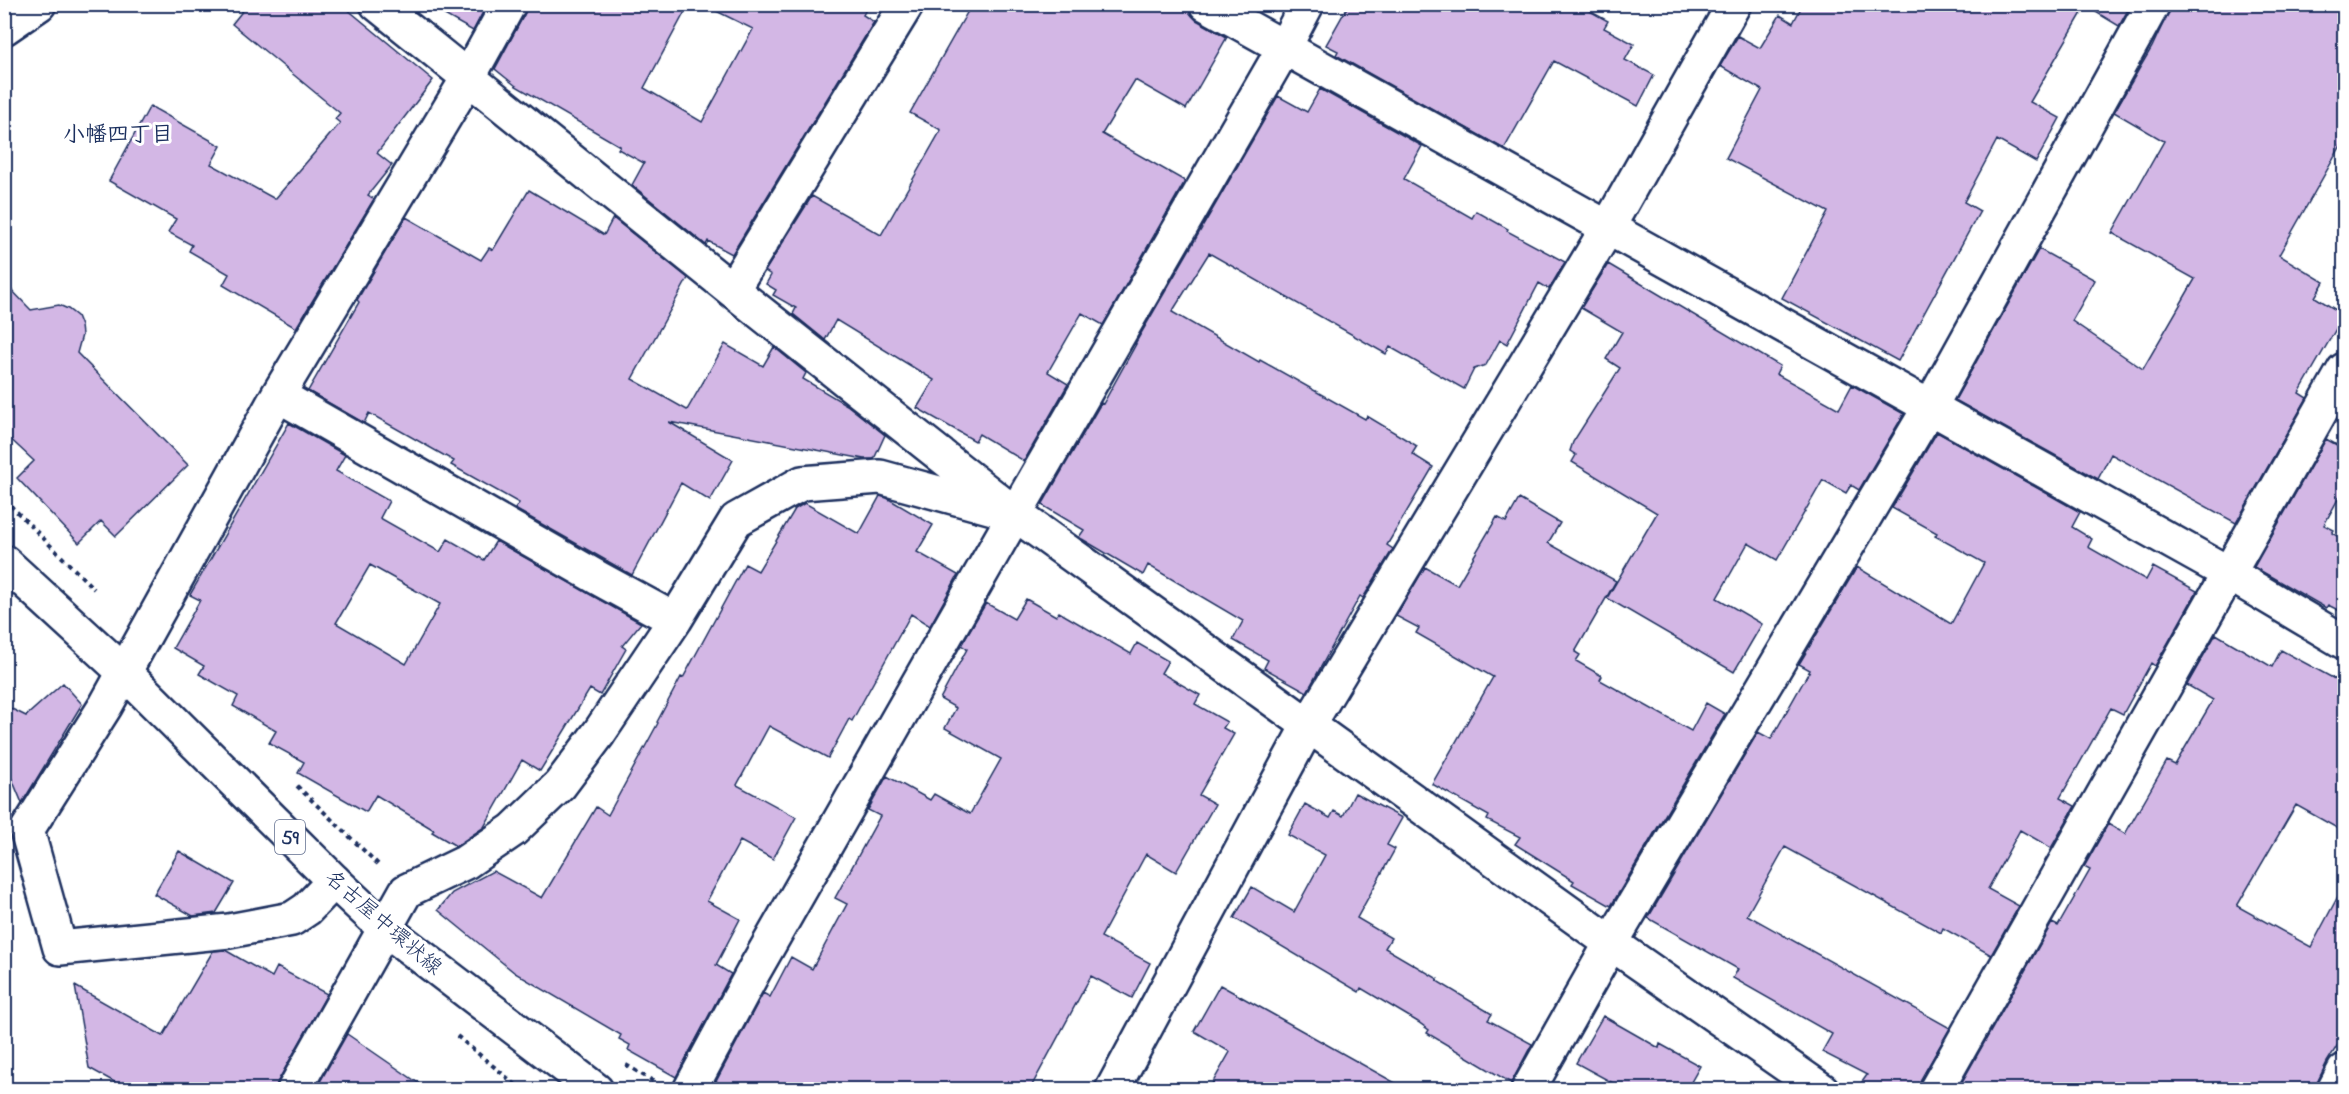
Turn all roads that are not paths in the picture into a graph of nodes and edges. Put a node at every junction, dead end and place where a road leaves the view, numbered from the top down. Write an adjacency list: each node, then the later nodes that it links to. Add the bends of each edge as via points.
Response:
1 (39, 4): 9 (street)
2 (377, 4): 11 (street)
3 (509, 4): 11 (street)
4 (907, 4): 13 (street)
5 (1206, 4): 10 (street)
6 (1307, 4): 10 (street)
7 (1734, 4): 12 (street)
8 (2153, 4): 16 (street)
9 (4, 28)
10 (1284, 48): 12 (street); 17 (street)
11 (468, 78): 13 (street); 15 (street)
12 (1607, 229): 16 (street); 23 (street)
13 (732, 291): 17 (street)
14 (2344, 370): 19 (street)
15 (279, 395): 20 (street); 22 (street)
16 (1930, 407): 19 (street); 26 (street)
17 (1015, 514): 20 (street, via 880,477 802,483 736,520); 23 (street); 30 (street)
18 (4, 562): 22 (street, 名古屋中環状線 / 59)
19 (2228, 573): 21 (street); 34 (street)
20 (675, 620): 25 (street, via 560,785 513,830 466,862 406,891)
21 (2344, 642)
22 (124, 672): 24 (street, 名古屋中環状線 / 59); 24 (street, via 27,830 60,948 229,931 292,919)
23 (1308, 726): 26 (street); 31 (street)
24 (334, 881): 25 (street, 名古屋中環状線 / 59)
25 (384, 928): 28 (street); 29 (street, 名古屋中環状線 / 59)
26 (1611, 943): 32 (street); 33 (street)
27 (2344, 1071): 35 (street)
28 (294, 1089)
29 (596, 1089)
30 (690, 1089)
31 (1112, 1089)
32 (1528, 1089)
33 (1822, 1089)
34 (1935, 1089)
35 (2334, 1089)

